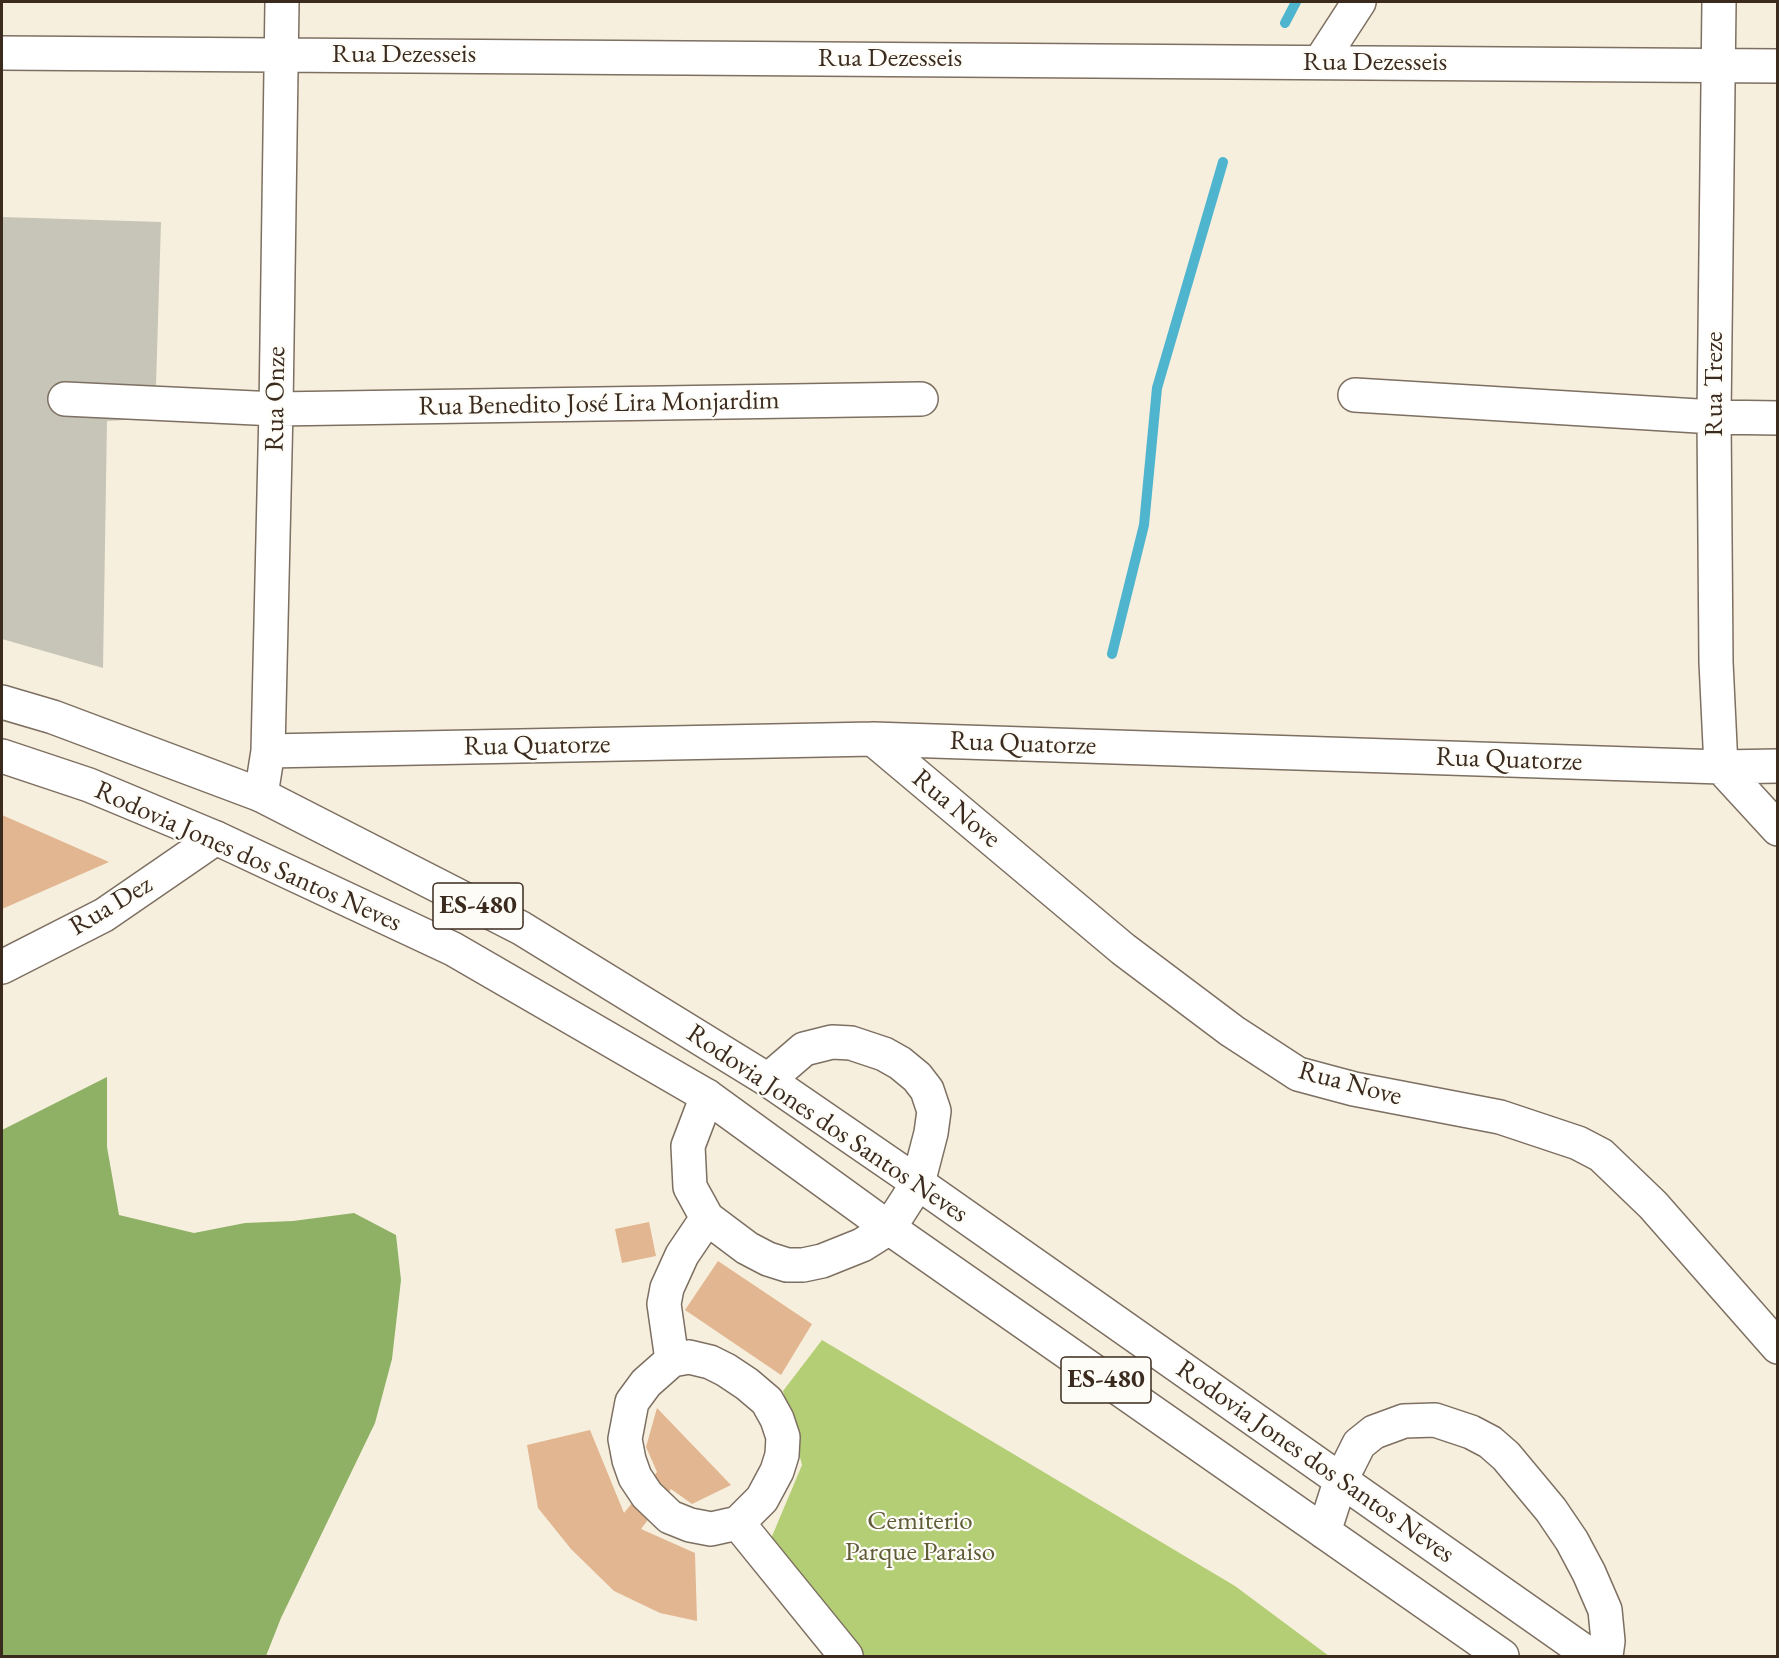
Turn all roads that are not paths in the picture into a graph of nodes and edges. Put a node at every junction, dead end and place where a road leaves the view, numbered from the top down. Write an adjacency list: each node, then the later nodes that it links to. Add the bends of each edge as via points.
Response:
1 (282, 2): 5 (street, Rua Onze)
2 (1359, 2): 6 (street)
3 (1719, 2): 7 (street, Rua Treze)
4 (2, 53): 5 (street, Rua Dezesseis)
5 (281, 54): 6 (street, Rua Dezesseis); 12 (street, Rua Onze)
6 (1320, 62): 7 (street, Rua Dezesseis)
7 (1719, 65): 8 (street, Rua Dezesseis); 13 (street, Rua Treze)
8 (1778, 66)
9 (1355, 395): 13 (street)
10 (64, 399): 12 (street, Rua Benedito José Lira Monjardim)
11 (921, 399): 12 (street, Rua Benedito José Lira Monjardim)
12 (276, 409): 17 (street, Rua Onze)
13 (1714, 417): 14 (street); 19 (street, Rua Treze)
14 (1778, 418)
15 (2, 702): 21 (street, Rodovia Jones dos Santos Neves / ES-480, via 53,717)
16 (873, 739): 17 (street, Rua Quatorze); 19 (street, Rua Quatorze); 30 (street, Rua Nove, via 1124,949 1292,1071 1354,1089 1500,1117 1578,1143 1600,1155 1653,1205)
17 (268, 751): 21 (street, Rua Onze)
18 (2, 756): 23 (street, Rodovia Jones dos Santos Neves / ES-480, via 89,785)
19 (1721, 766): 20 (street, Rua Quatorze); 22 (street)
20 (1778, 766)
21 (261, 795): 25 (street, Rodovia Jones dos Santos Neves / ES-480, via 521,928)
22 (1778, 829)
23 (216, 838): 24 (street, Rua Dez, via 104,915); 26 (street, Rodovia Jones dos Santos Neves / ES-480, via 453,949)
24 (2, 967)
25 (768, 1080): 27 (street, Rodovia Jones dos Santos Neves / ES-480); 27 (street, via 804,1049 832,1042 851,1043 900,1063 927,1089 934,1111)
26 (707, 1096): 28 (street, via 688,1146 690,1187); 29 (street, Rodovia Jones dos Santos Neves / ES-480)
27 (918, 1183): 29 (street); 32 (street, Rodovia Jones dos Santos Neves / ES-480)
28 (707, 1218): 29 (street, via 747,1248 787,1265 822,1261 862,1245); 31 (street, via 682,1255 667,1288 664,1304)
29 (889, 1228): 34 (street, Rodovia Jones dos Santos Neves / ES-480)
30 (1778, 1347)
31 (672, 1360): 33 (street, via 689,1357 726,1370 767,1401 777,1419 783,1437 777,1471 762,1499); 33 (street, via 632,1402 625,1439 628,1460 647,1495 670,1517 711,1529)
32 (1341, 1479): 34 (street); 37 (street, Rodovia Jones dos Santos Neves / ES-480); 38 (street, via 1359,1444 1374,1432 1404,1421 1435,1420 1490,1442 1525,1478 1572,1541 1605,1610)
33 (738, 1523): 35 (street)
34 (1324, 1532): 36 (street, Rodovia Jones dos Santos Neves / ES-480)
35 (846, 1656)
36 (1502, 1656)
37 (1591, 1656)
38 (1606, 1656)

